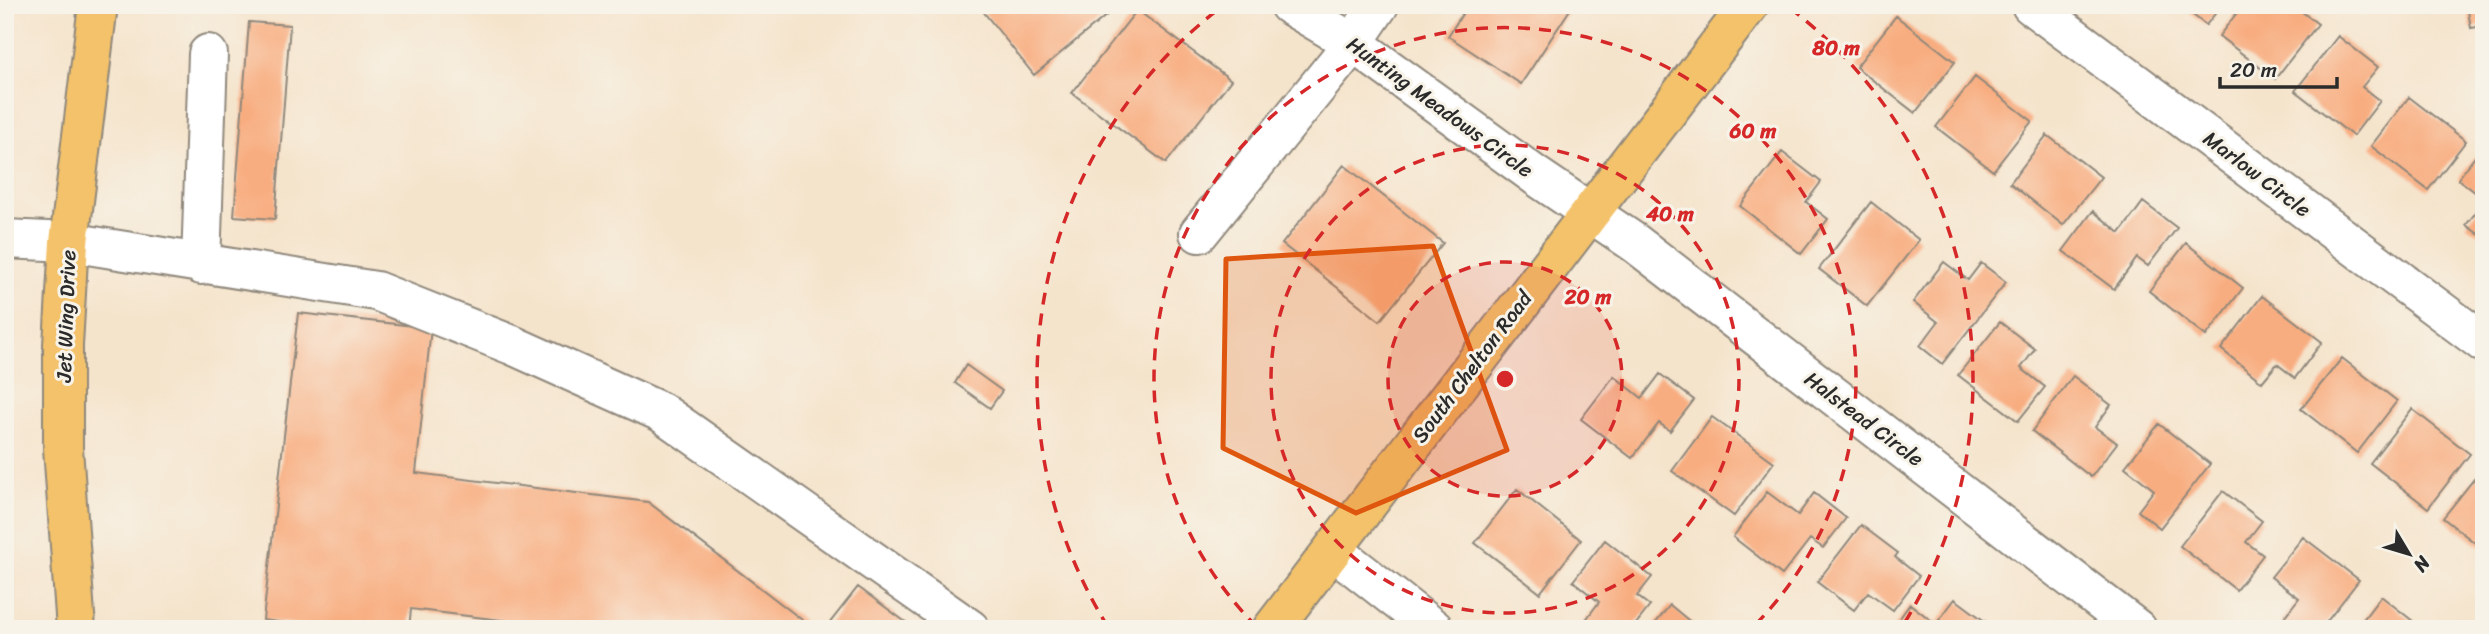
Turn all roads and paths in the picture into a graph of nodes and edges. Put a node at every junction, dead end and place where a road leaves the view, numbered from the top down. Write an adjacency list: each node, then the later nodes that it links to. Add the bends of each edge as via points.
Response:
1 (98, 5): 11 (main road, Jet Wing Drive)
2 (1289, 5): 6 (street, Hunting Meadows Circle)
3 (1379, 5): 6 (street)
4 (1749, 5): 8 (main road, South Chelton Road)
5 (2031, 5): 13 (street, Marlow Circle)
6 (1353, 43): 8 (street, Hunting Meadows Circle); 9 (street)
7 (208, 54): 12 (street)
8 (1590, 212): 14 (main road, South Chelton Road); 19 (street, Halstead Circle)
9 (1199, 233)
10 (5, 239): 11 (street)
11 (69, 242): 12 (street); 15 (main road, Jet Wing Drive, via 63,449)
12 (201, 265): 16 (street, via 376,291 661,412)
13 (2484, 344)
14 (1333, 550): 17 (main road, South Chelton Road); 18 (street)
15 (76, 629)
16 (970, 629)
17 (1272, 629)
18 (1434, 629)
19 (2137, 629)

